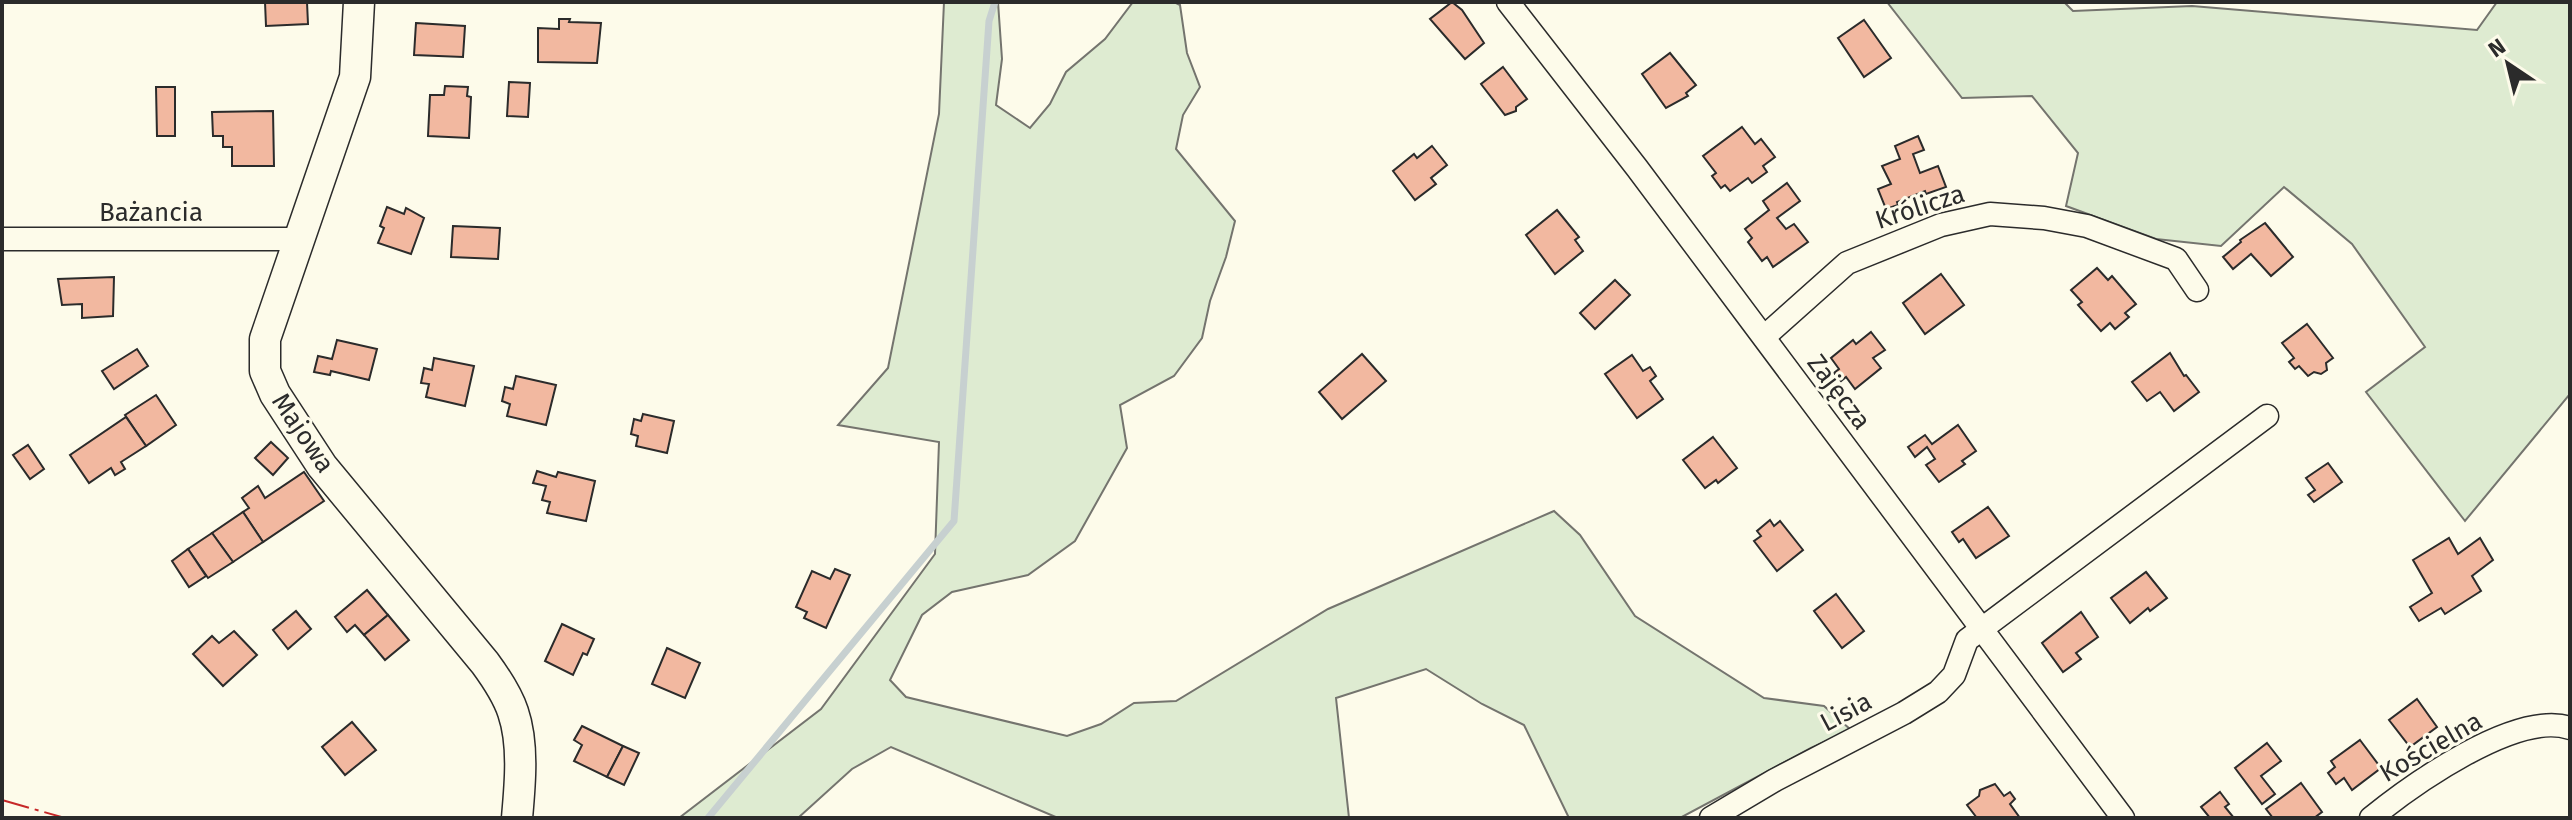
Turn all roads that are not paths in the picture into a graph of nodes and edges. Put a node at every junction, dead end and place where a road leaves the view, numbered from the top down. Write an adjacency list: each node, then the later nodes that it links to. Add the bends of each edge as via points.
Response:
1 (359, 2): 4 (street, Majowa, via 355,77)
2 (1508, 2): 6 (street, Zajęcza)
3 (2, 239): 4 (street, Bażancia)
4 (300, 239): 10 (street, Majowa, via 265,339 265,371 322,466 500,685 519,738)
5 (2197, 290): 6 (street, Królicza, via 2176,259 2087,226 1990,214 1941,225 1847,263)
6 (1764, 337): 8 (street, Zajęcza)
7 (2267, 416): 8 (street)
8 (1980, 629): 11 (street, Lisia, via 1967,640 1954,675 1938,692); 12 (street, Zajęcza)
9 (2570, 728): 13 (street, Kościelna, via 2536,728 2481,746)
10 (517, 818)
11 (1711, 818)
12 (2123, 818)
13 (2371, 818)

